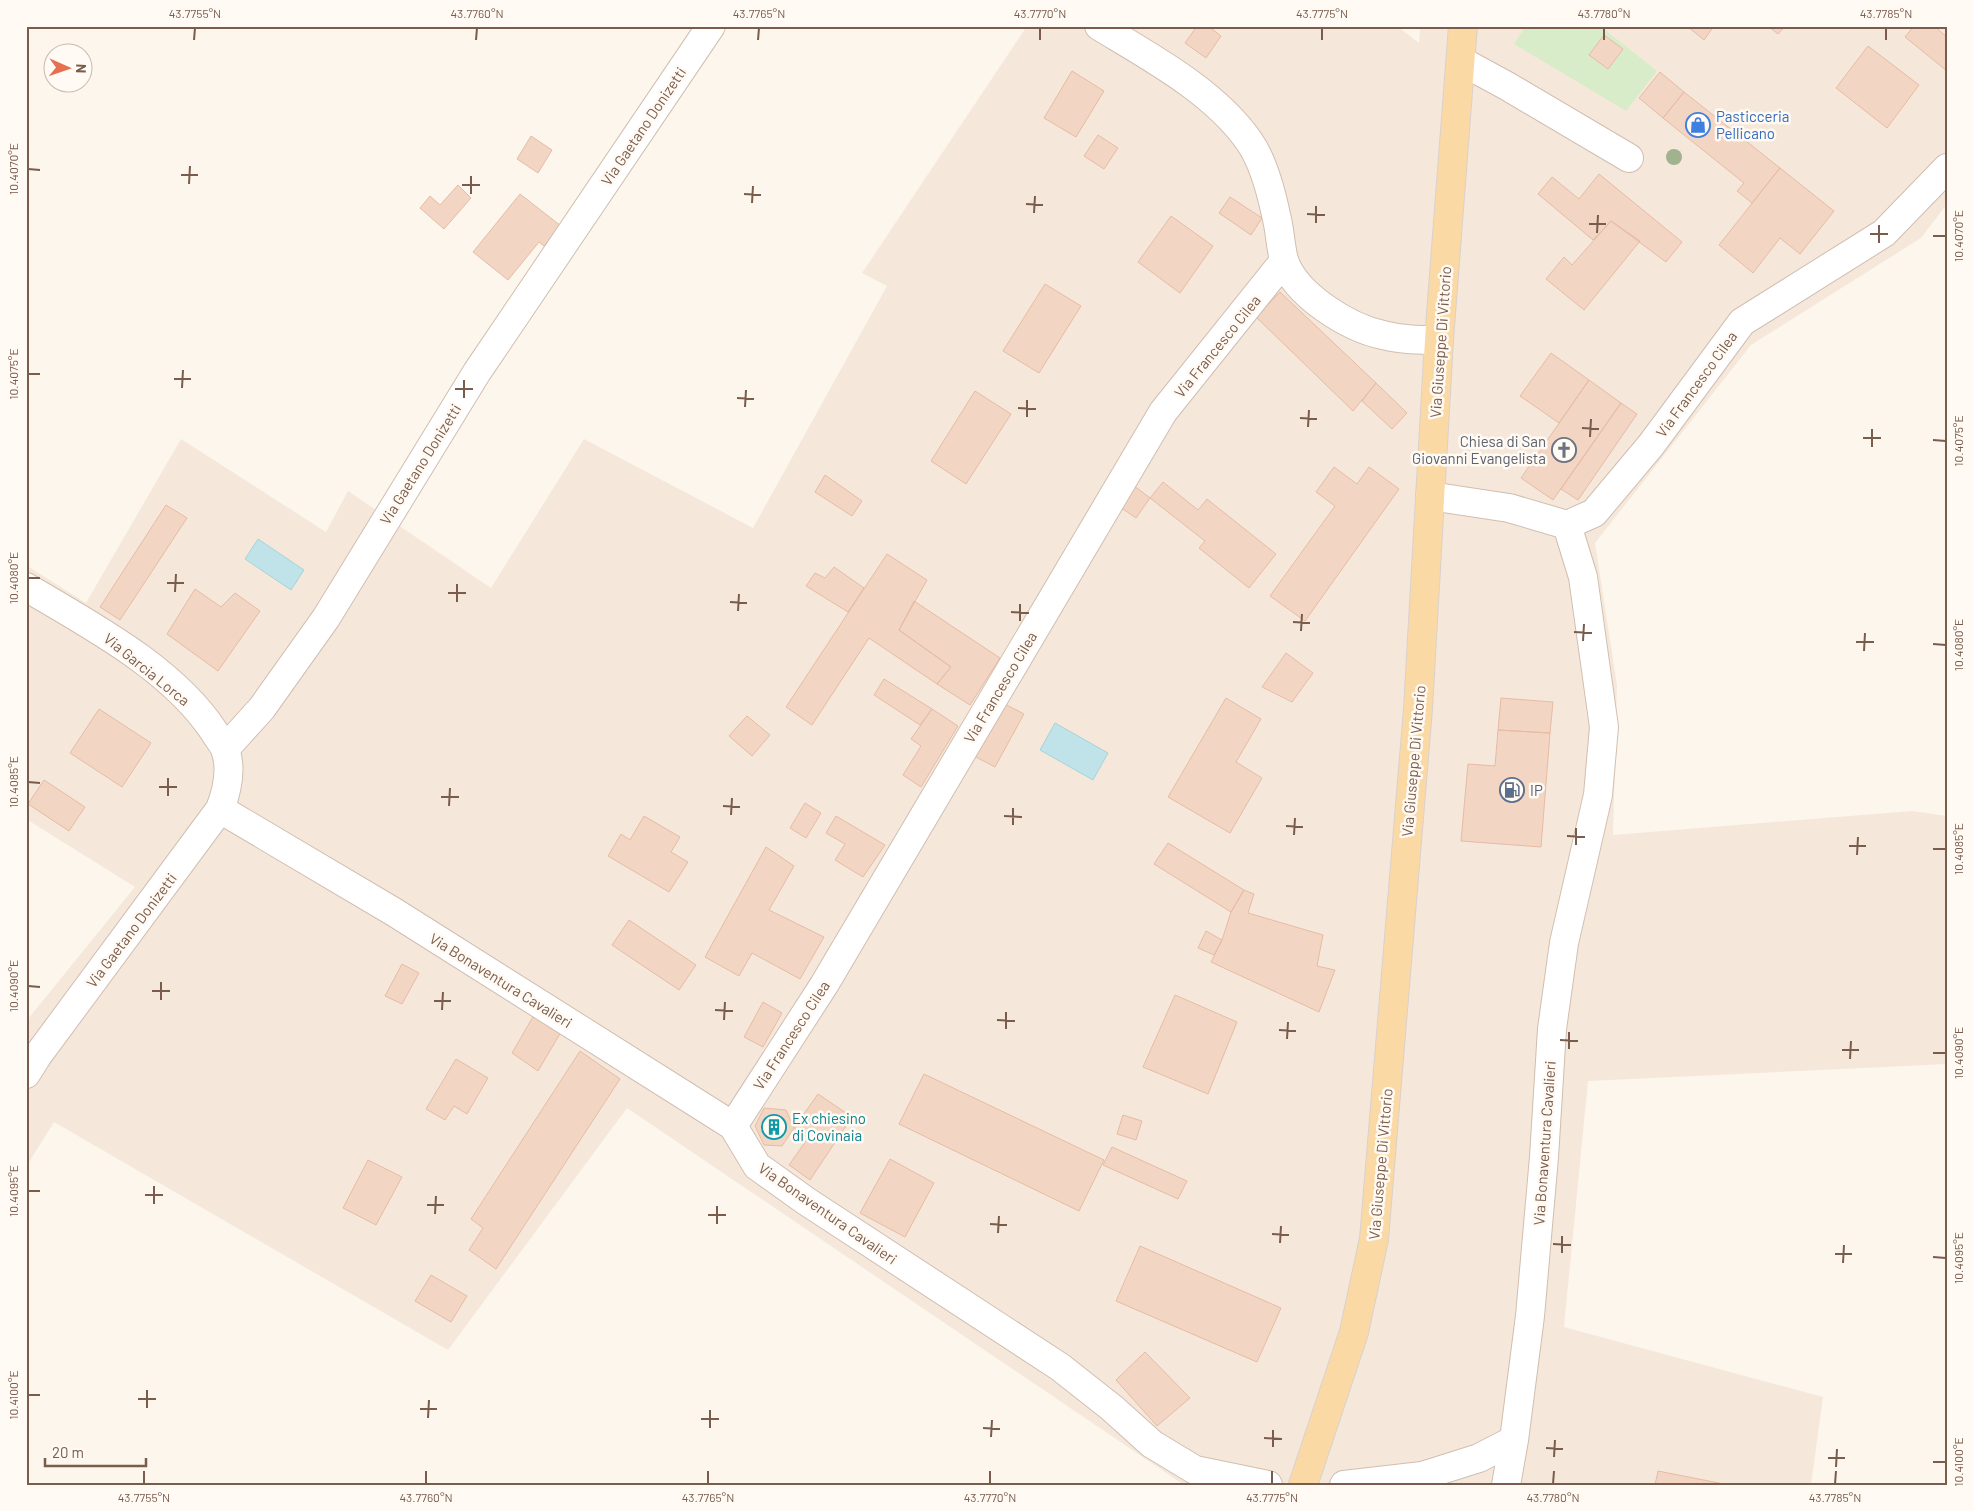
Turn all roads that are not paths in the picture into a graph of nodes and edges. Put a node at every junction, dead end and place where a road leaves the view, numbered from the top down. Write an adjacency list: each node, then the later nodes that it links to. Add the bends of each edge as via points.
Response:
1 (711, 26): 12 (street, Via Gaetano Donizetti, via 477,372 326,618 262,708)
2 (1099, 26): 7 (street, via 1150,57 1215,104 1250,142 1265,175)
3 (1463, 26): 4 (main road, Via Giuseppe Di Vittorio)
4 (1460, 61): 5 (street); 8 (main road, Via Giuseppe Di Vittorio)
5 (1629, 158)
6 (1947, 168): 10 (street, Via Francesco Cilea, via 1884,232 1742,322 1651,446 1594,512)
7 (1284, 261): 8 (street, via 1305,291 1348,322 1382,335); 16 (street, Via Francesco Cilea, via 1164,412 824,985)
8 (1440, 340): 9 (main road, Via Giuseppe Di Vittorio)
9 (1430, 496): 10 (street, via 1509,508); 19 (main road, Via Giuseppe Di Vittorio, via 1418,709 1374,1239 1354,1332)
10 (1567, 525): 17 (street, Via Bonaventura Cavalieri, via 1583,577 1604,726 1598,794 1564,943 1552,1030 1530,1316)
11 (26, 587): 12 (street, Via Garcia Lorca, via 116,641 180,692 206,718)
12 (225, 749): 13 (street, Via Garcia Lorca)
13 (228, 781): 14 (street, Via Gaetano Donizetti)
14 (220, 809): 15 (street, Via Gaetano Donizetti); 16 (street, Via Bonaventura Cavalieri, via 394,912)
15 (26, 1074)
16 (733, 1126): 18 (street, Via Bonaventura Cavalieri, via 757,1166 1060,1367 1152,1444 1195,1470)
17 (1514, 1440): 20 (street, via 1479,1458 1422,1476); 21 (street, Via Bonaventura Cavalieri)
18 (1268, 1485)
19 (1303, 1485)
20 (1344, 1485)
21 (1506, 1485)

